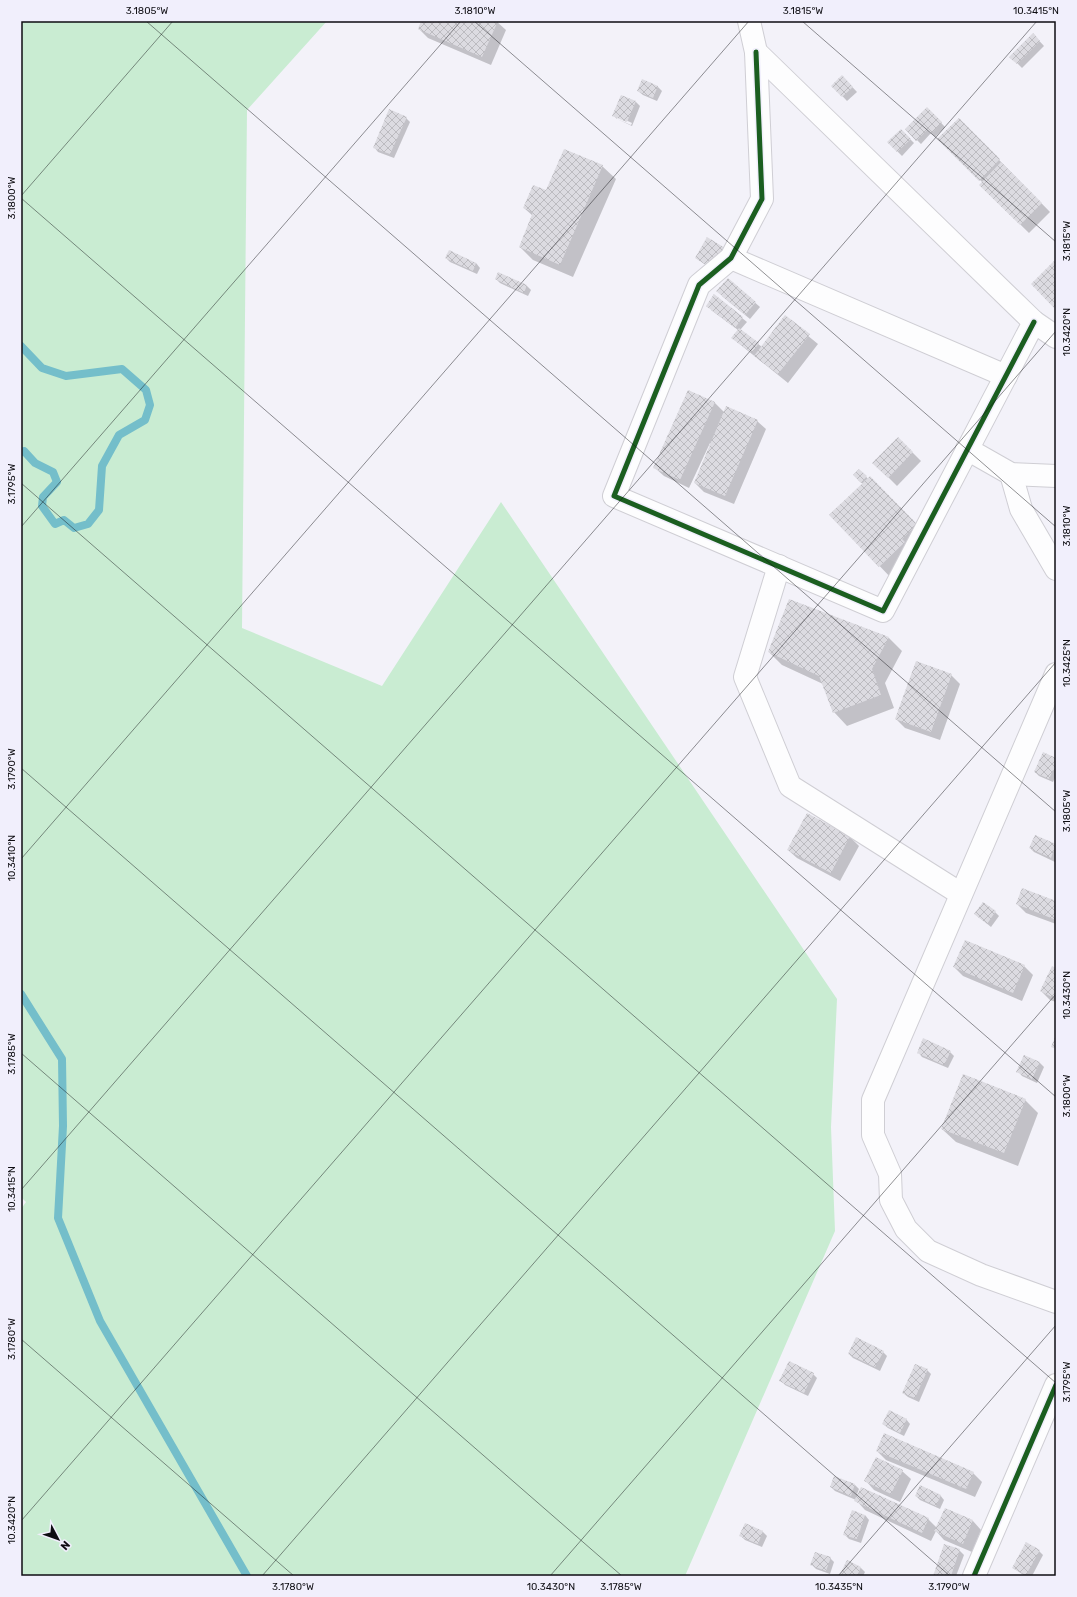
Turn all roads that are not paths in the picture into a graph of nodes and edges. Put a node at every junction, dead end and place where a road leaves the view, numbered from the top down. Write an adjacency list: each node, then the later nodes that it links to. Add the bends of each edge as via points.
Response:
1 (749, 21): 2 (street)
2 (756, 52): 3 (street, via 762,199); 4 (street)
3 (731, 258): 6 (street); 10 (street, via 699,285 614,496)
4 (1034, 322): 5 (street); 6 (street)
5 (1056, 337)
6 (1006, 376): 7 (street)
7 (967, 449): 8 (street); 10 (street, via 883,611)
8 (1011, 474): 9 (street); 11 (street, via 1021,509)
9 (1056, 476)
10 (779, 566): 13 (street, via 745,677 790,786)
11 (1056, 569)
12 (1056, 674): 13 (street)
13 (962, 894): 14 (street, via 873,1100 873,1135 890,1174 890,1200 906,1229 928,1251 980,1275)
14 (1056, 1302)
15 (1056, 1385): 16 (street)
16 (974, 1576)

